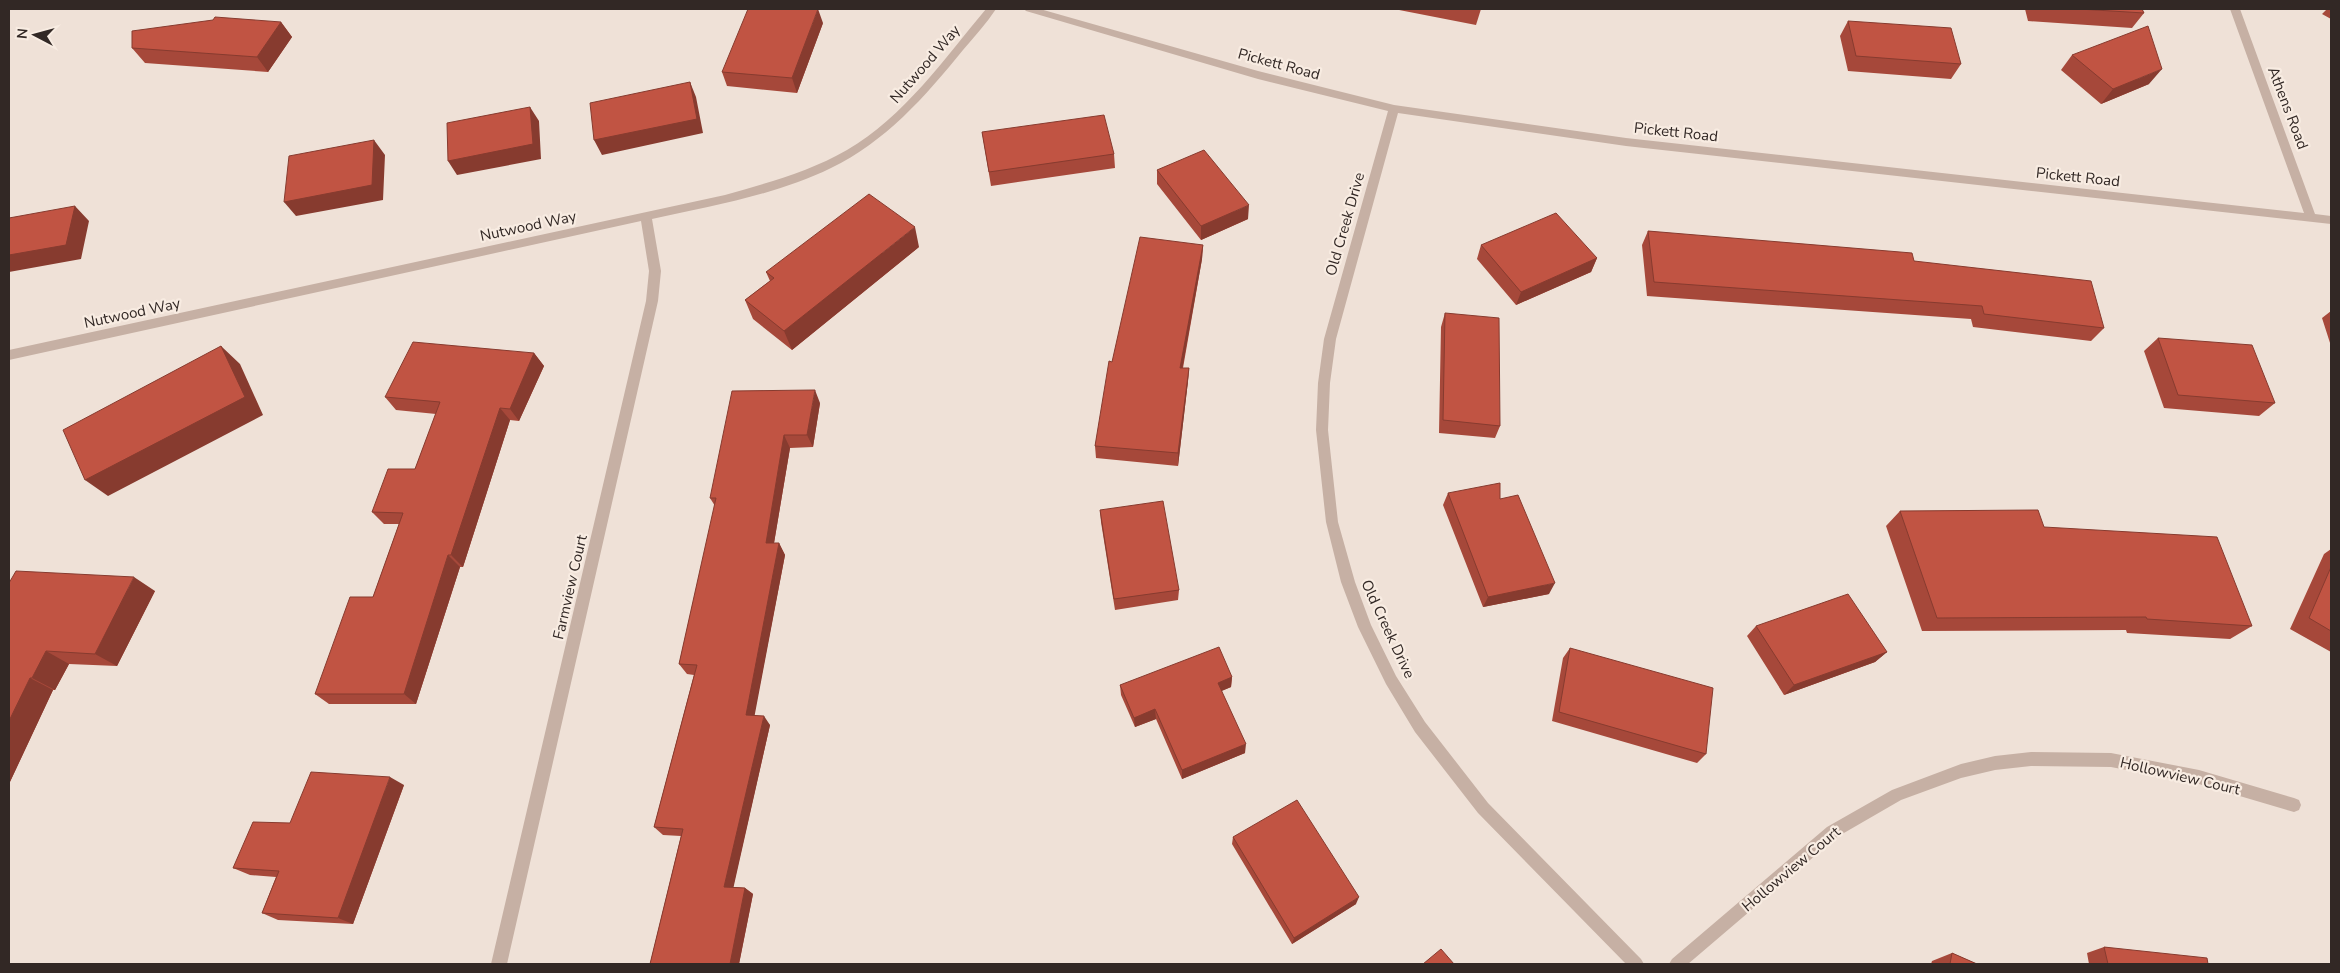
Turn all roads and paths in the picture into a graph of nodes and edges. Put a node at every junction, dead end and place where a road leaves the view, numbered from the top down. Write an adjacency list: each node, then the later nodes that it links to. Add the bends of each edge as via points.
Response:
1 (991, 9): 5 (street, Nutwood Way, via 909,107 878,135 845,156 794,179 725,199)
2 (1029, 9): 4 (street, Pickett Road, via 1258,75)
3 (2235, 9): 6 (street, Athens Road)
4 (1394, 109): 6 (street, Pickett Road, via 1626,142); 11 (street, Old Creek Drive, via 1330,339 1324,383 1322,430 1332,522 1348,582 1365,627 1420,726 1483,808)
5 (646, 216): 8 (street, Nutwood Way); 10 (street, Farmview Court, via 655,271 652,301)
6 (2311, 218): 7 (street, Pickett Road)
7 (2331, 220)
8 (9, 355)
9 (2294, 805): 12 (street, Hollowview Court, via 2199,777 2111,760 2031,759 1961,771 1897,795 1832,832)
10 (499, 964)
11 (1636, 964)
12 (1678, 964)

